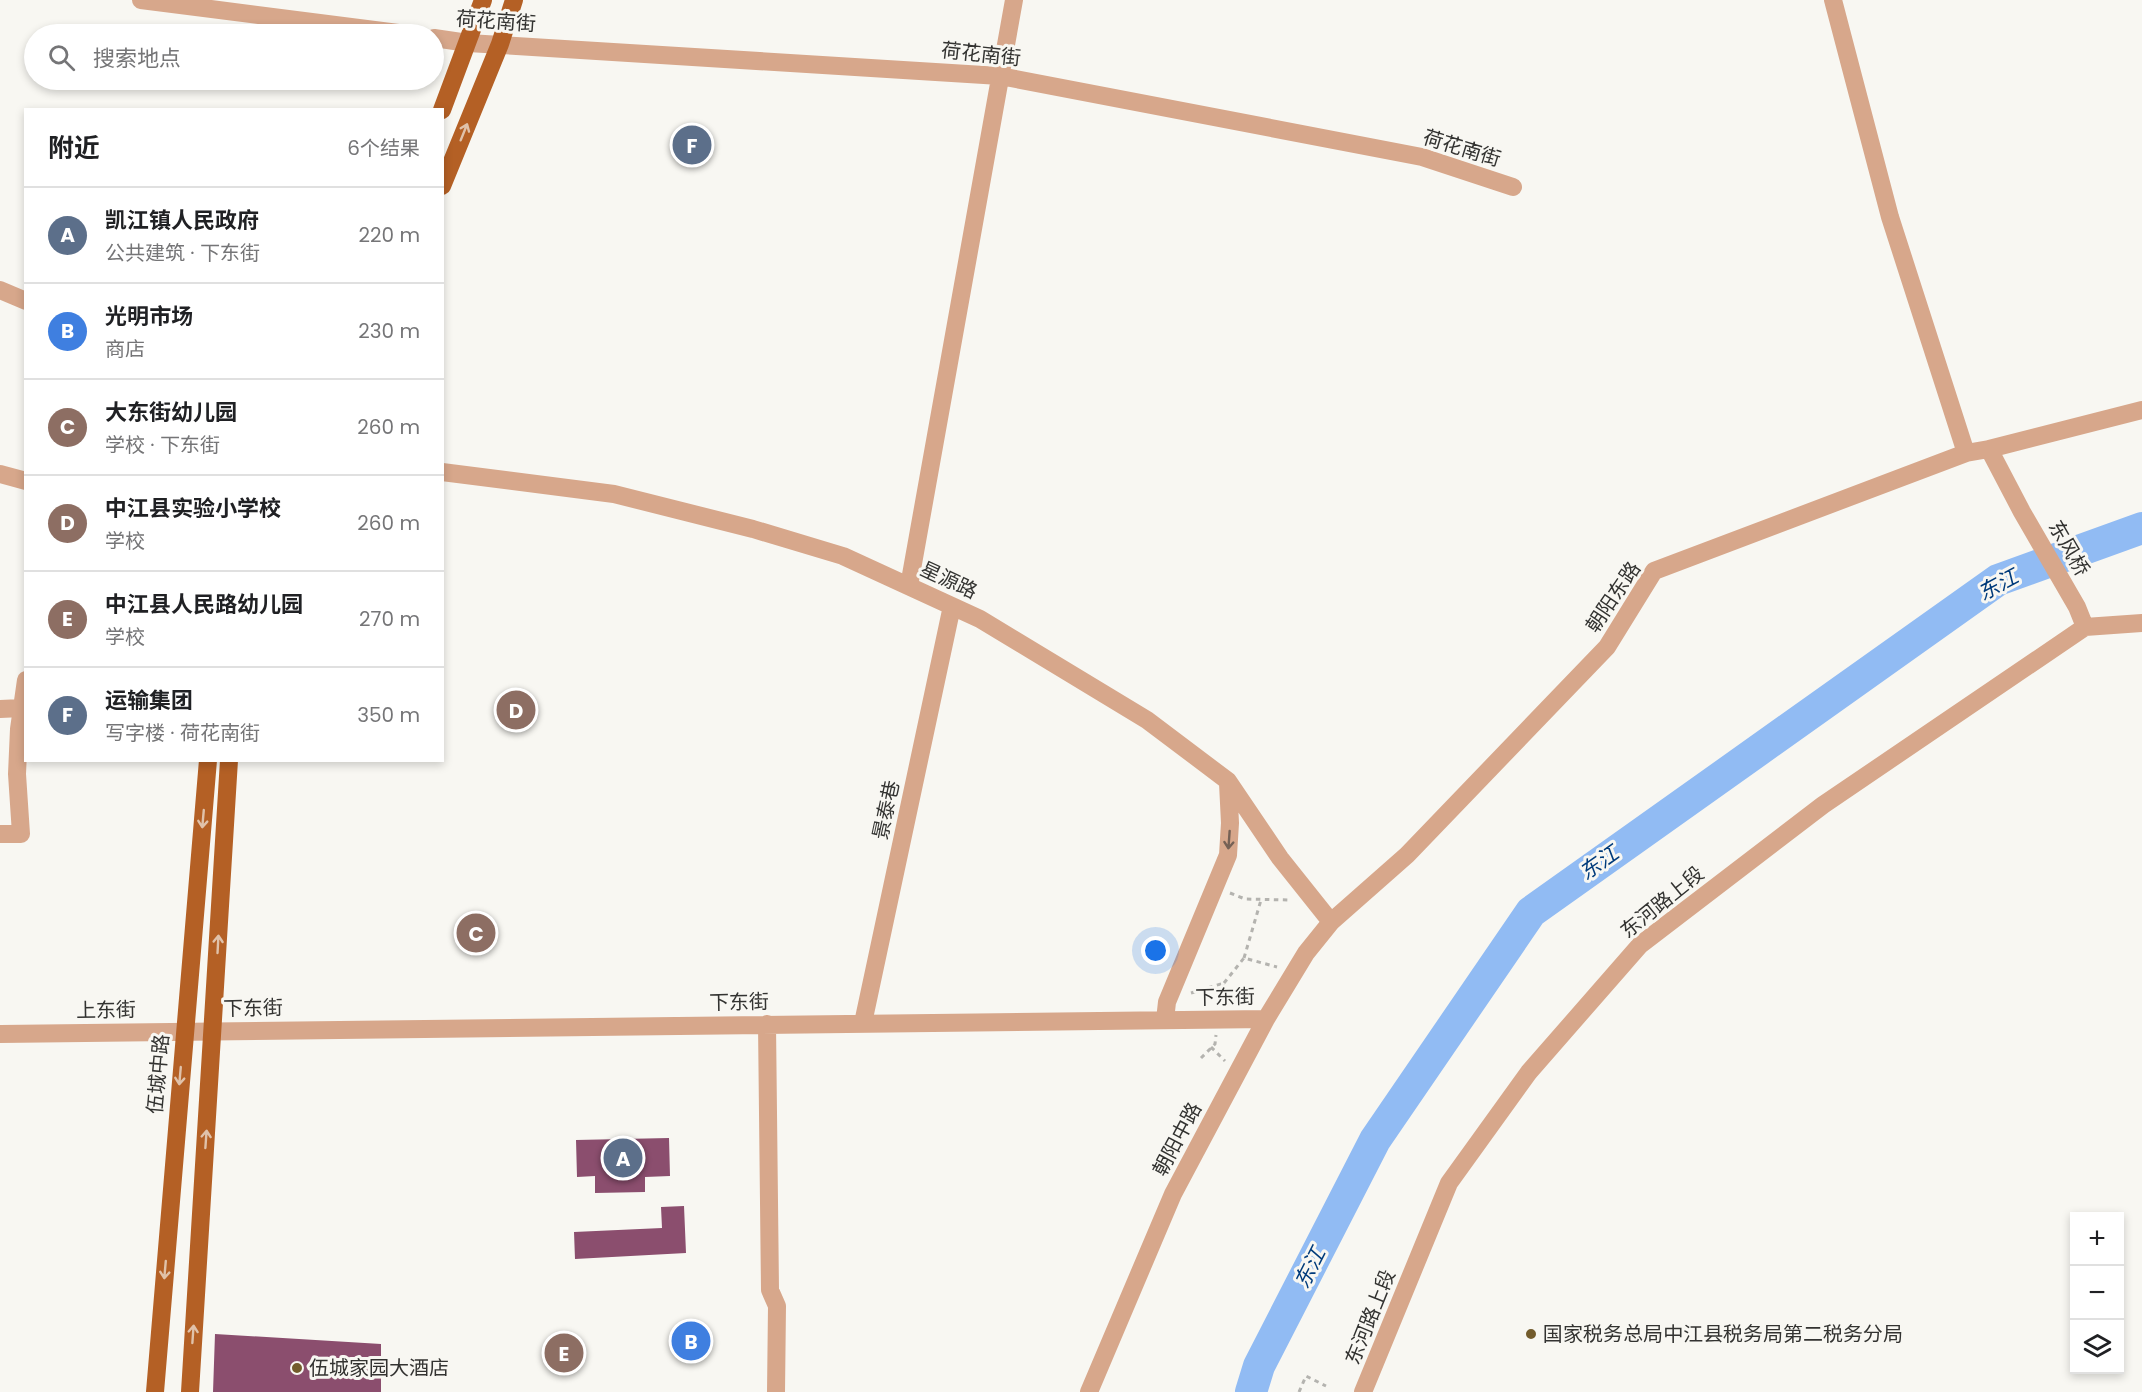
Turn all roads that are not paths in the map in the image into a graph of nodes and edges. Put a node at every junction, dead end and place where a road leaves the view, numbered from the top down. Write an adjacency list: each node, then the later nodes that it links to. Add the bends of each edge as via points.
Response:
1 (141, 0): 6 (street)
2 (483, 0): 8 (main road)
3 (514, 0): 9 (main road)
4 (1014, 0): 10 (street)
5 (1833, 0): 18 (street, via 1890,217)
6 (328, 24)
7 (444, 39): 8 (street, 荷花南街)
8 (468, 43): 9 (street, 荷花南街); 11 (main road)
9 (500, 44): 10 (street, 荷花南街); 12 (main road, one-way to 9)
10 (1000, 76): 13 (street, 荷花南街, via 1422,157); 22 (street)
11 (443, 108)
12 (444, 181)
13 (1513, 187)
14 (0, 290): 15 (street)
15 (24, 300)
16 (2142, 410): 17 (street, 朝阳东路)
17 (1989, 449): 18 (street, 朝阳东路); 25 (street, 东风桥)
18 (1966, 453): 33 (street, 朝阳东路, via 1654,571 1607,647 1407,855)
19 (444, 472): 22 (street, 星源路, via 614,494 843,556)
20 (0, 474): 21 (street)
21 (24, 480)
22 (909, 586): 23 (street, 星源路)
23 (952, 606): 31 (street, 星源路, via 980,618 1147,720); 36 (street, 景泰巷)
24 (2142, 623): 25 (street)
25 (2085, 627): 45 (street, 东河路上段, via 1823,805 1640,945 1529,1072 1449,1183)
26 (24, 694): 27 (street)
27 (22, 708): 28 (street); 32 (street, via 17,774 21,834)
28 (0, 709)
29 (208, 762): 38 (main road, 伍城中路, one-way to 38)
30 (229, 762): 39 (main road, one-way to 30)
31 (1228, 781): 33 (street, 星源路, via 1280,858); 35 (street, one-way to 35, via 1228,855 1167,1002)
32 (0, 834)
33 (1331, 922): 34 (street, 朝阳中路, via 1306,953)
34 (1266, 1019): 35 (street, 下东街); 44 (street, 朝阳中路, via 1173,1194)
35 (1165, 1020): 36 (street, 下东街)
36 (863, 1023): 37 (street, 下东街)
37 (767, 1024): 39 (street, 下东街); 43 (street, via 770,1290 777,1306)
38 (184, 1031): 39 (street, 上东街); 40 (street, 上东街); 41 (main road, 伍城中路, one-way to 41)
39 (213, 1031): 42 (main road, one-way to 39)
40 (0, 1034)
41 (155, 1392)
42 (190, 1392)
43 (776, 1392)
44 (1089, 1392)
45 (1364, 1392)

